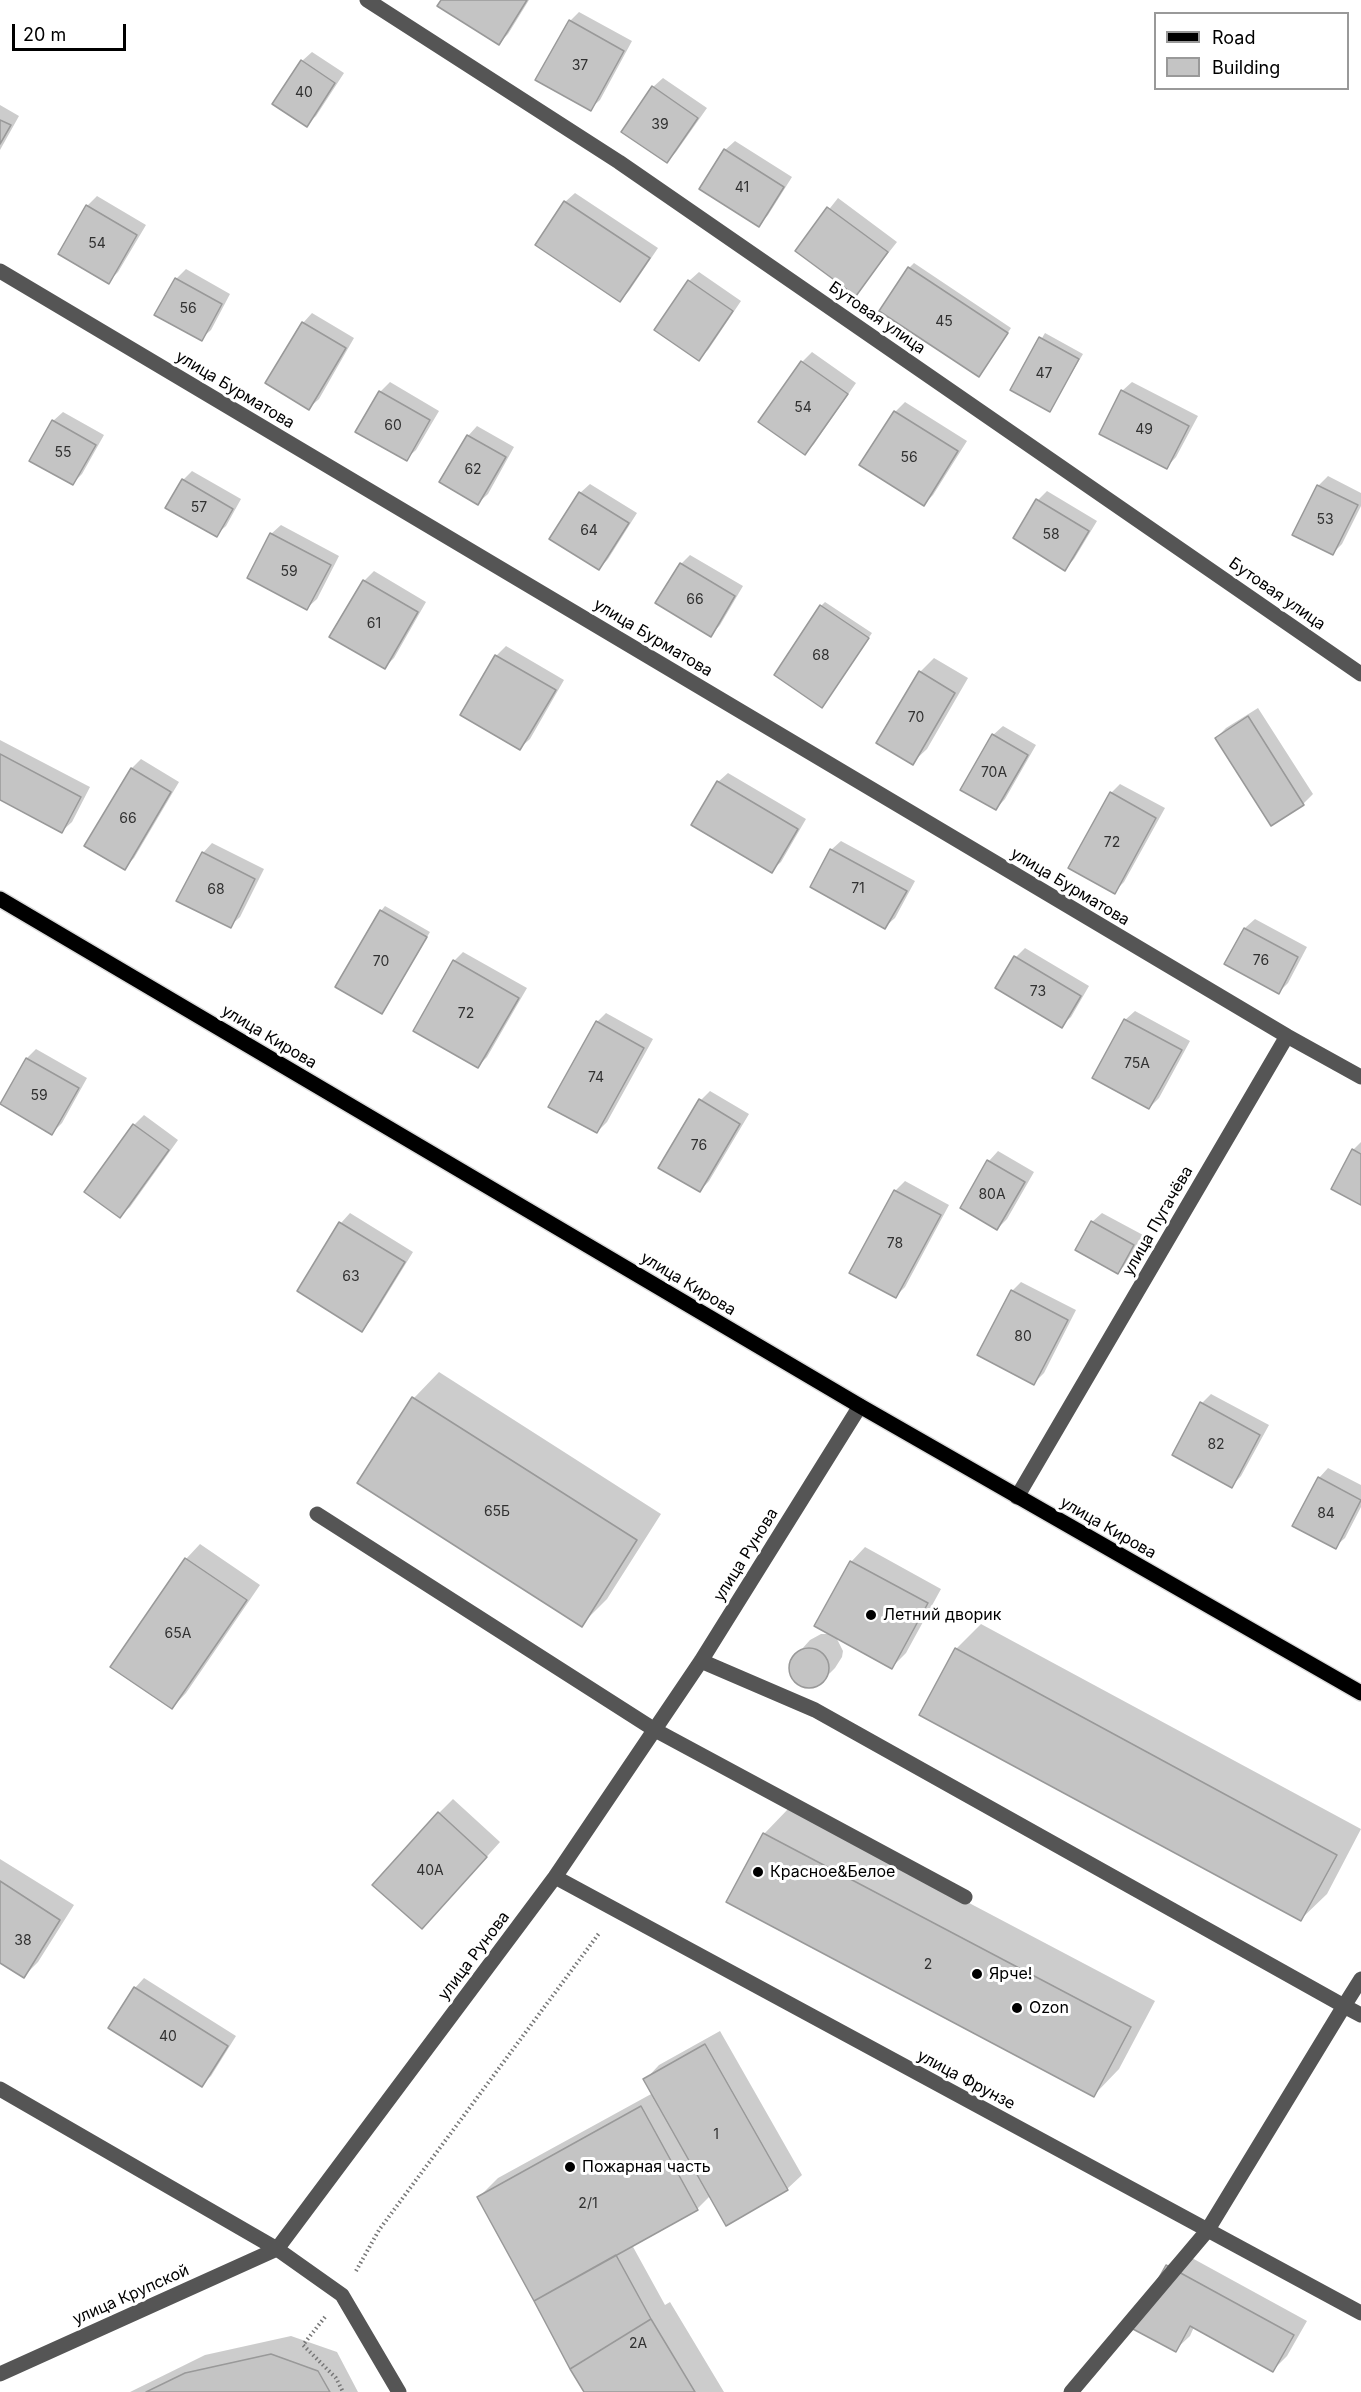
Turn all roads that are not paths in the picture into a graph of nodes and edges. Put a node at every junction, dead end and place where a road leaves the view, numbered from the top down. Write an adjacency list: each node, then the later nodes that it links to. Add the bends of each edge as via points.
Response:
1 (367, 0): 3 (street, Бутовая улица, via 619,162)
2 (0, 271): 5 (street, улица Бурматова)
3 (1361, 674)
4 (0, 899): 7 (main road, улица Кирова)
5 (1287, 1036): 6 (street); 8 (street, улица Пугачёва)
6 (1361, 1077)
7 (860, 1406): 8 (main road, улица Кирова); 10 (street, улица Рунова)
8 (1017, 1497): 11 (main road, улица Кирова)
9 (317, 1514): 12 (street)
10 (701, 1661): 12 (street, улица Рунова); 16 (street, via 815,1710)
11 (1361, 1693)
12 (655, 1730): 13 (street, улица Рунова); 14 (street)
13 (555, 1877): 19 (street, улица Фрунзе); 20 (street, улица Рунова)
14 (965, 1897)
15 (1361, 1979): 16 (street)
16 (1344, 2006): 17 (street); 19 (street)
17 (1361, 2015)
18 (0, 2089): 20 (street)
19 (1207, 2231): 21 (street, улица Фрунзе); 24 (street)
20 (277, 2249): 22 (street, улица Крупской); 23 (street, via 342,2295)
21 (1361, 2313)
22 (0, 2374)
23 (399, 2392)
24 (1071, 2392)

